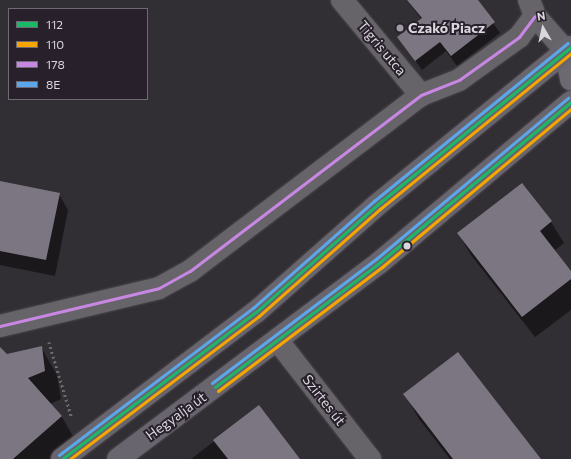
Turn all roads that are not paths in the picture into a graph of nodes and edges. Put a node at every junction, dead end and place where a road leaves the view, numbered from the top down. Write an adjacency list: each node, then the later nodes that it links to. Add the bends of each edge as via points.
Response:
1 (342, 0): 5 (street, Tigris utca)
2 (532, 8): 3 (street); 5 (street, via 519,37 459,80)
3 (569, 49): 4 (street); 9 (main road, via 377,205 256,312)
4 (571, 80)
5 (421, 95): 7 (street, via 190,270 159,288)
6 (571, 102): 8 (main road, Hegyalja út, via 379,263)
7 (0, 326)
8 (278, 341): 10 (main road, Hegyalja út); 11 (street, Szirtes út)
9 (62, 459)
10 (118, 459)
11 (370, 459)

